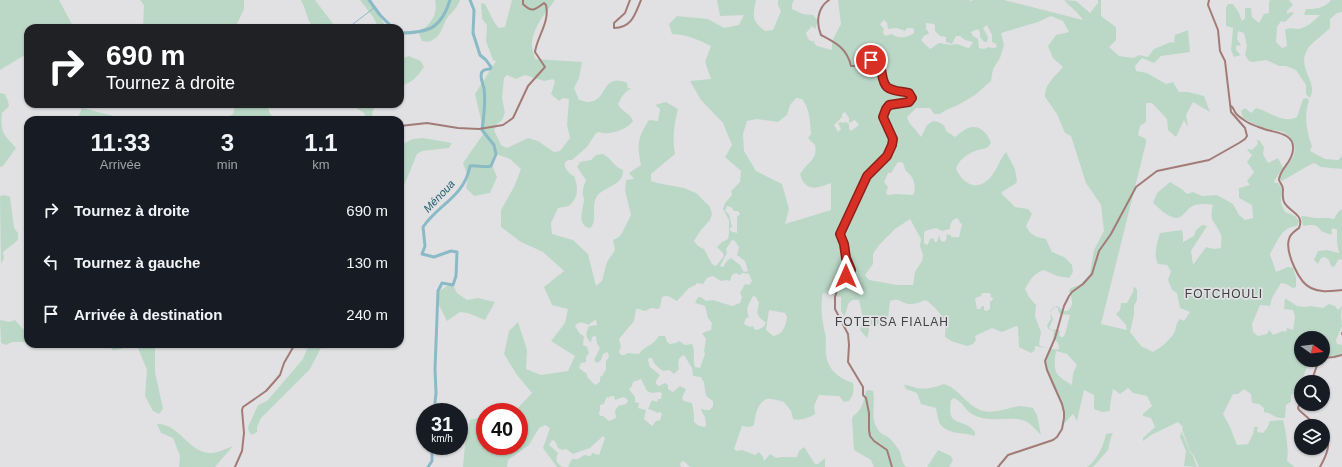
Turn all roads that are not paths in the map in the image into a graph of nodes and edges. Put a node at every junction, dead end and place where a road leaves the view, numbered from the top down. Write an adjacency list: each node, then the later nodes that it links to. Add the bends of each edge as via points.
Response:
1 (523, 0): 7 (street, via 528,9 533,10 546,5 545,22 535,52 545,66 528,86 513,118 503,125 479,128 427,124)
2 (630, 0): 3 (street, via 625,13 614,23 614,28 623,28 633,19)
3 (641, 0)
4 (829, 0): 16 (street, via 821,7 819,14 818,28 821,35 836,43 848,56 851,66 871,60 877,61 886,86 892,90 909,93 912,98 909,102 889,105 884,112 884,120 893,139 892,145 887,156 867,176 840,234 851,272 839,284 835,302 849,339 848,362 863,387 863,395 866,398 869,433 874,441 888,450)
5 (1209, 0): 6 (street, via 1208,5 1218,30 1220,51 1225,62)
6 (1230, 105): 8 (street, via 1247,122 1282,133 1291,141 1291,159 1281,172 1279,180 1283,188 1284,202 1298,214 1300,220 1299,228 1289,238 1293,266 1300,278 1311,288 1321,291); 17 (street, via 1231,112 1246,132 1245,139 1209,160 1157,172 1136,187 1111,234 1098,251 1092,274 1069,296 1045,361 1046,370 1064,412 1062,429 1053,440 1008,455)
7 (404, 126)
8 (1342, 290)
9 (292, 348): 15 (street, via 277,378 266,391 243,407 242,450)
10 (1342, 355): 11 (street)
11 (1330, 357)
12 (1300, 411): 13 (street)
13 (1310, 419)
14 (1326, 455): 18 (street)
15 (235, 467)
16 (892, 467)
17 (998, 467)
18 (1320, 467)

